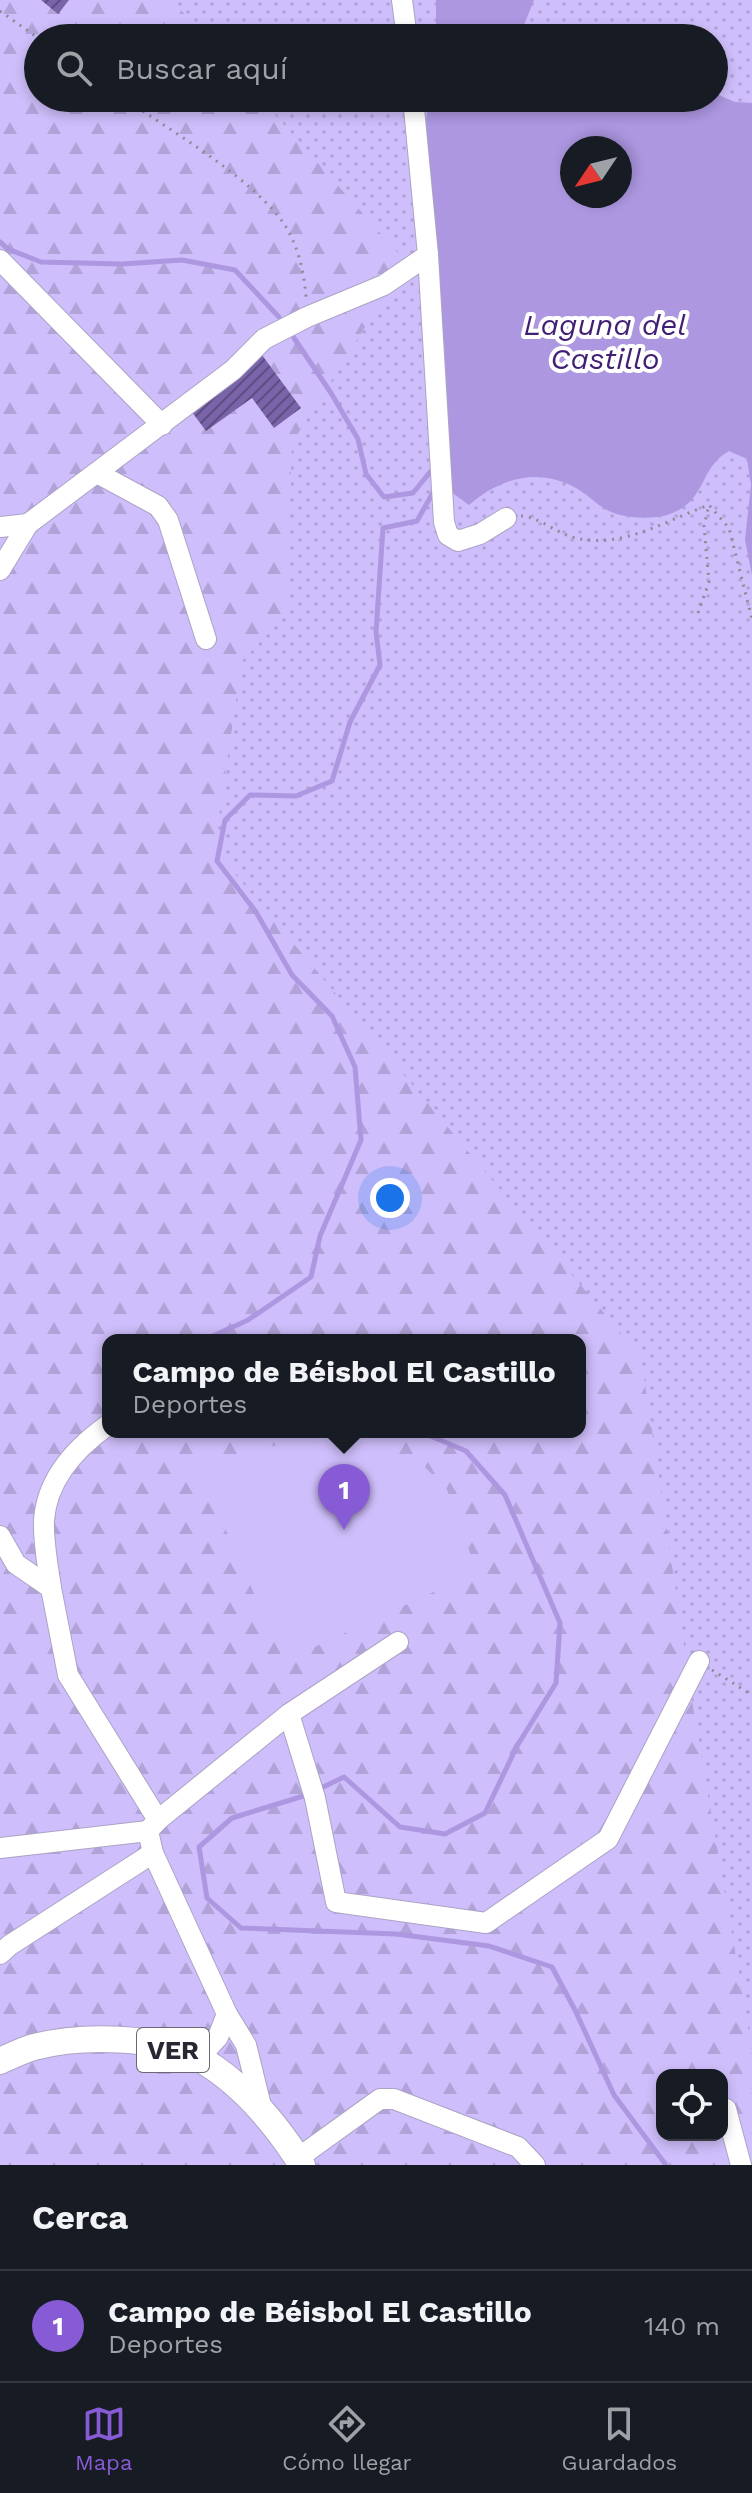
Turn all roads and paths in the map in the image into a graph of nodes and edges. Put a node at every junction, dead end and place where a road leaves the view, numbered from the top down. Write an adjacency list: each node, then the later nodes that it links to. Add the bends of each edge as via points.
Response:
1 (402, 0): 3 (street)
2 (0, 11): 4 (path)
3 (405, 24)
4 (24, 28)
5 (143, 112): 9 (path, via 250,187 285,227 304,269)
6 (414, 112): 7 (street)
7 (428, 255): 9 (street, via 384,285); 13 (street, via 444,522 448,535 458,541)
8 (0, 260): 10 (street)
9 (307, 317): 10 (street, via 264,339)
10 (162, 425): 11 (street)
11 (97, 473): 14 (street); 19 (street, via 158,506 168,520)
12 (709, 505): 13 (path, via 659,527 597,540 572,537 525,515); 17 (path, via 704,526 709,582); 18 (path, via 729,528)
13 (506, 518)
14 (28, 524): 15 (street); 16 (street)
15 (0, 527)
16 (0, 570)
17 (698, 613)
18 (752, 619)
19 (206, 639)
20 (102, 1429): 22 (street, via 57,1476 44,1519)
21 (0, 1536): 22 (street, via 16,1564)
22 (51, 1588): 27 (street, via 68,1675)
23 (398, 1642): 26 (street)
24 (699, 1661): 25 (path); 26 (street, via 608,1839 486,1923 336,1902 315,1798)
25 (752, 1695)
26 (289, 1714): 27 (street)
27 (153, 1825): 28 (street); 29 (street)
28 (0, 1848)
29 (153, 1853): 30 (street); 31 (street)
30 (0, 1954)
31 (227, 2014): 32 (street, via 218,2037); 34 (street, via 246,2045)
32 (199, 2058): 33 (main road, VER, via 160,2046 98,2038 34,2047); 34 (main road, VER)
33 (0, 2061)
34 (262, 2110): 36 (main road, VER)
35 (728, 2116): 38 (street)
36 (300, 2162): 37 (street, via 380,2099 394,2099 518,2147)
37 (535, 2165)
38 (741, 2165)

